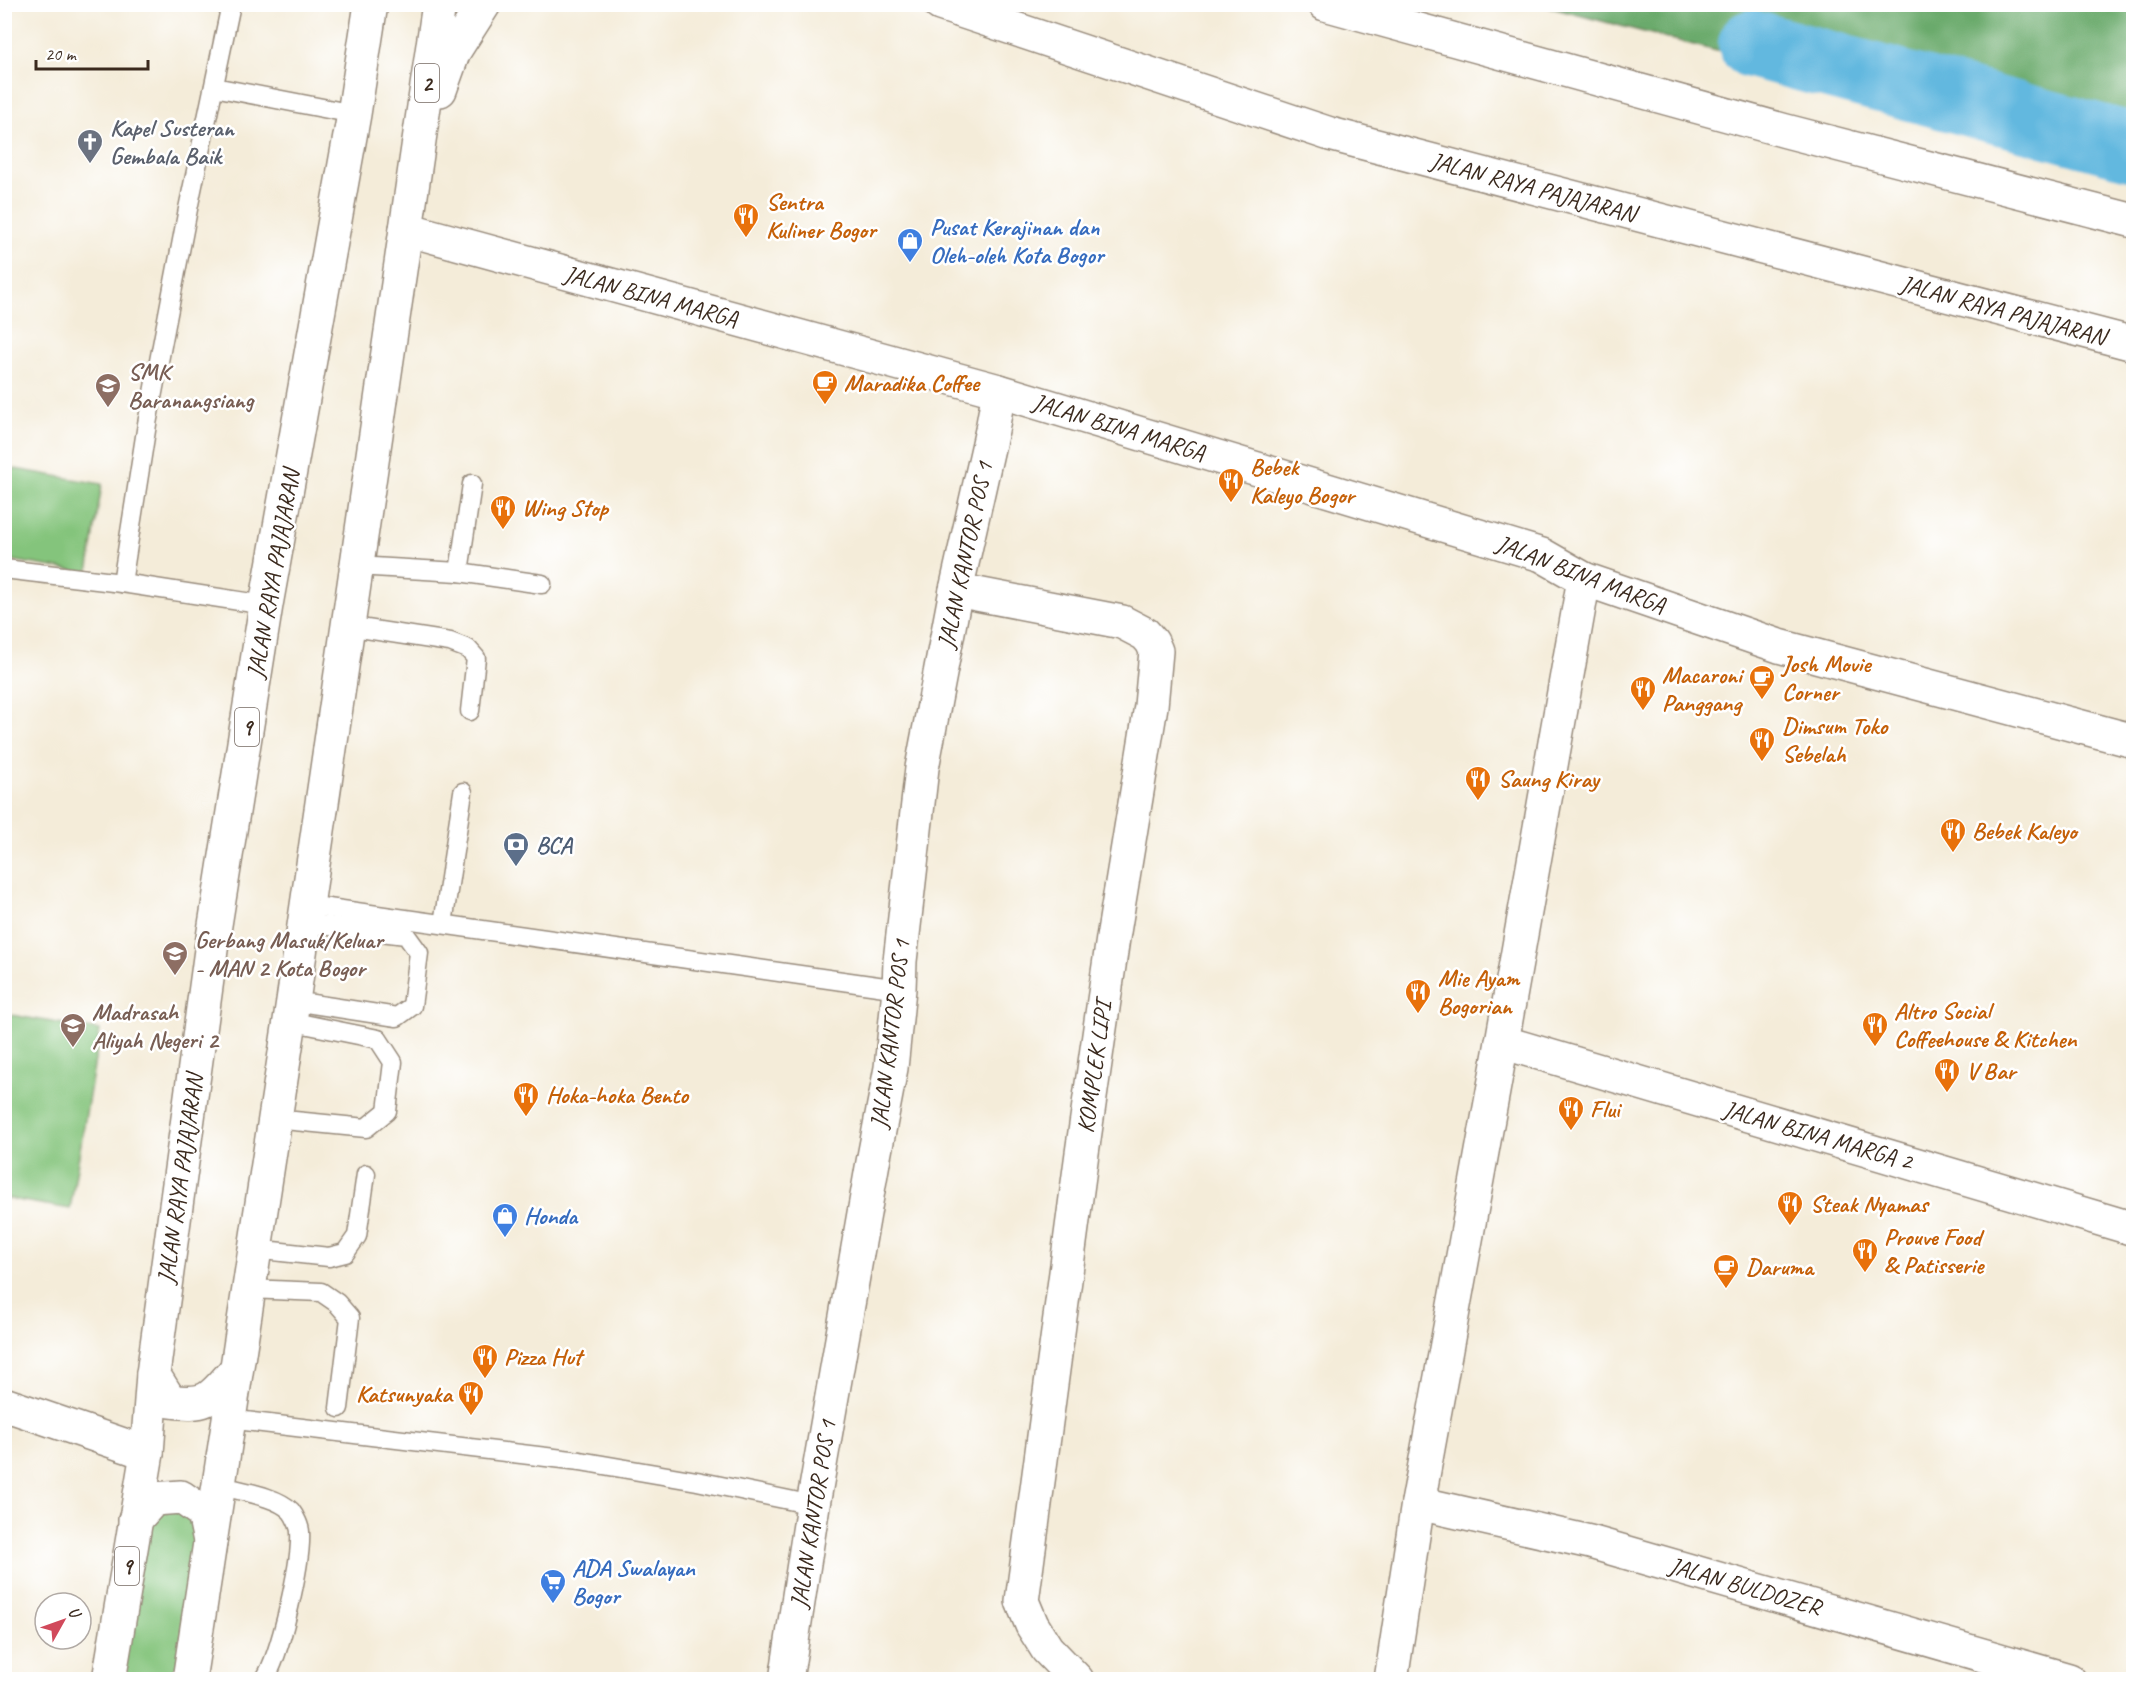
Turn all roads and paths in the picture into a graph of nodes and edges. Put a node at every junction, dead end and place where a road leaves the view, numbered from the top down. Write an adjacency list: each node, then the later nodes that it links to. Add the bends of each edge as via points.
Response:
1 (231, 4): 7 (lane)
2 (371, 4): 8 (main road, JALAN RAYA PAJAJARAN / 9)
3 (439, 4): 9 (main road, 2)
4 (484, 4): 9 (main road, via 454,51)
5 (940, 4): 12 (main road, JALAN RAYA PAJAJARAN, via 1330,134)
6 (1325, 4): 10 (main road, via 1786,131)
7 (214, 87): 8 (lane); 19 (lane, via 147,424)
8 (354, 114): 22 (main road, JALAN RAYA PAJAJARAN / 9)
9 (415, 161): 11 (main road, 2)
10 (2133, 221)
11 (406, 229): 13 (main road, JALAN BINA MARGA); 15 (main road, 2)
12 (2133, 344)
13 (999, 391): 18 (main road, JALAN BINA MARGA, via 1542,555); 21 (main road, JALAN KANTOR POS 1)
14 (472, 483): 17 (lane)
15 (356, 566): 17 (lane); 23 (main road, 2)
16 (4, 569): 19 (lane)
17 (459, 573): 20 (lane)
18 (1584, 579): 25 (main road, JALAN BINA MARGA, via 1779,646); 31 (main road)
19 (122, 584): 22 (lane)
20 (542, 584)
21 (956, 590): 29 (main road, JALAN KANTOR POS 1, via 922,768); 52 (main road, KOMPLEK LIPI, via 1122,622 1145,634 1156,651 1022,1600 1047,1649)
22 (266, 605): 38 (main road, JALAN RAYA PAJAJARAN / 9, via 211,950)
23 (347, 626): 24 (lane, via 450,642 468,649 476,658); 27 (main road, 2)
24 (470, 711)
25 (2133, 741)
26 (463, 792): 28 (lane)
27 (305, 914): 28 (lane); 30 (main road, 2); 30 (lane, via 406,935 419,953 412,1006 397,1017)
28 (443, 924): 29 (lane)
29 (899, 989): 45 (main road, JALAN KANTOR POS 1, via 891,1068)
30 (291, 1011): 32 (main road, 2); 32 (lane, via 378,1039 393,1062 387,1111 366,1128)
31 (1502, 1042): 34 (main road, JALAN BINA MARGA 2); 44 (main road)
32 (274, 1119): 35 (main road, 2)
33 (366, 1174): 35 (lane, via 357,1236 345,1252 328,1257)
34 (2133, 1229)
35 (254, 1248): 36 (main road, 2)
36 (248, 1288): 37 (main road, 2); 40 (lane, via 321,1292 350,1318)
37 (235, 1371): 38 (main road, via 210,1399 192,1404 170,1401); 41 (main road, 2)
38 (153, 1374): 42 (main road, JALAN RAYA PAJAJARAN / 9)
39 (4, 1404): 42 (main road)
40 (339, 1408)
41 (228, 1419): 43 (main road, 2); 45 (lane, via 580,1461)
42 (147, 1453): 46 (main road, JALAN RAYA PAJAJARAN / 9)
43 (218, 1485): 47 (main road, 2); 50 (lane, via 282,1504 301,1531 287,1613)
44 (1418, 1503): 53 (main road); 54 (main road, JALAN BULDOZER, via 1590,1542)
45 (813, 1505): 51 (main road, JALAN KANTOR POS 1)
46 (135, 1520): 47 (main road, via 153,1499 181,1497 204,1513); 48 (main road, JALAN RAYA PAJAJARAN / 9)
47 (210, 1541): 49 (main road, 2)
48 (109, 1680)
49 (189, 1680)
50 (264, 1680)
51 (786, 1680)
52 (1077, 1680)
53 (1391, 1680)
54 (2069, 1680)

